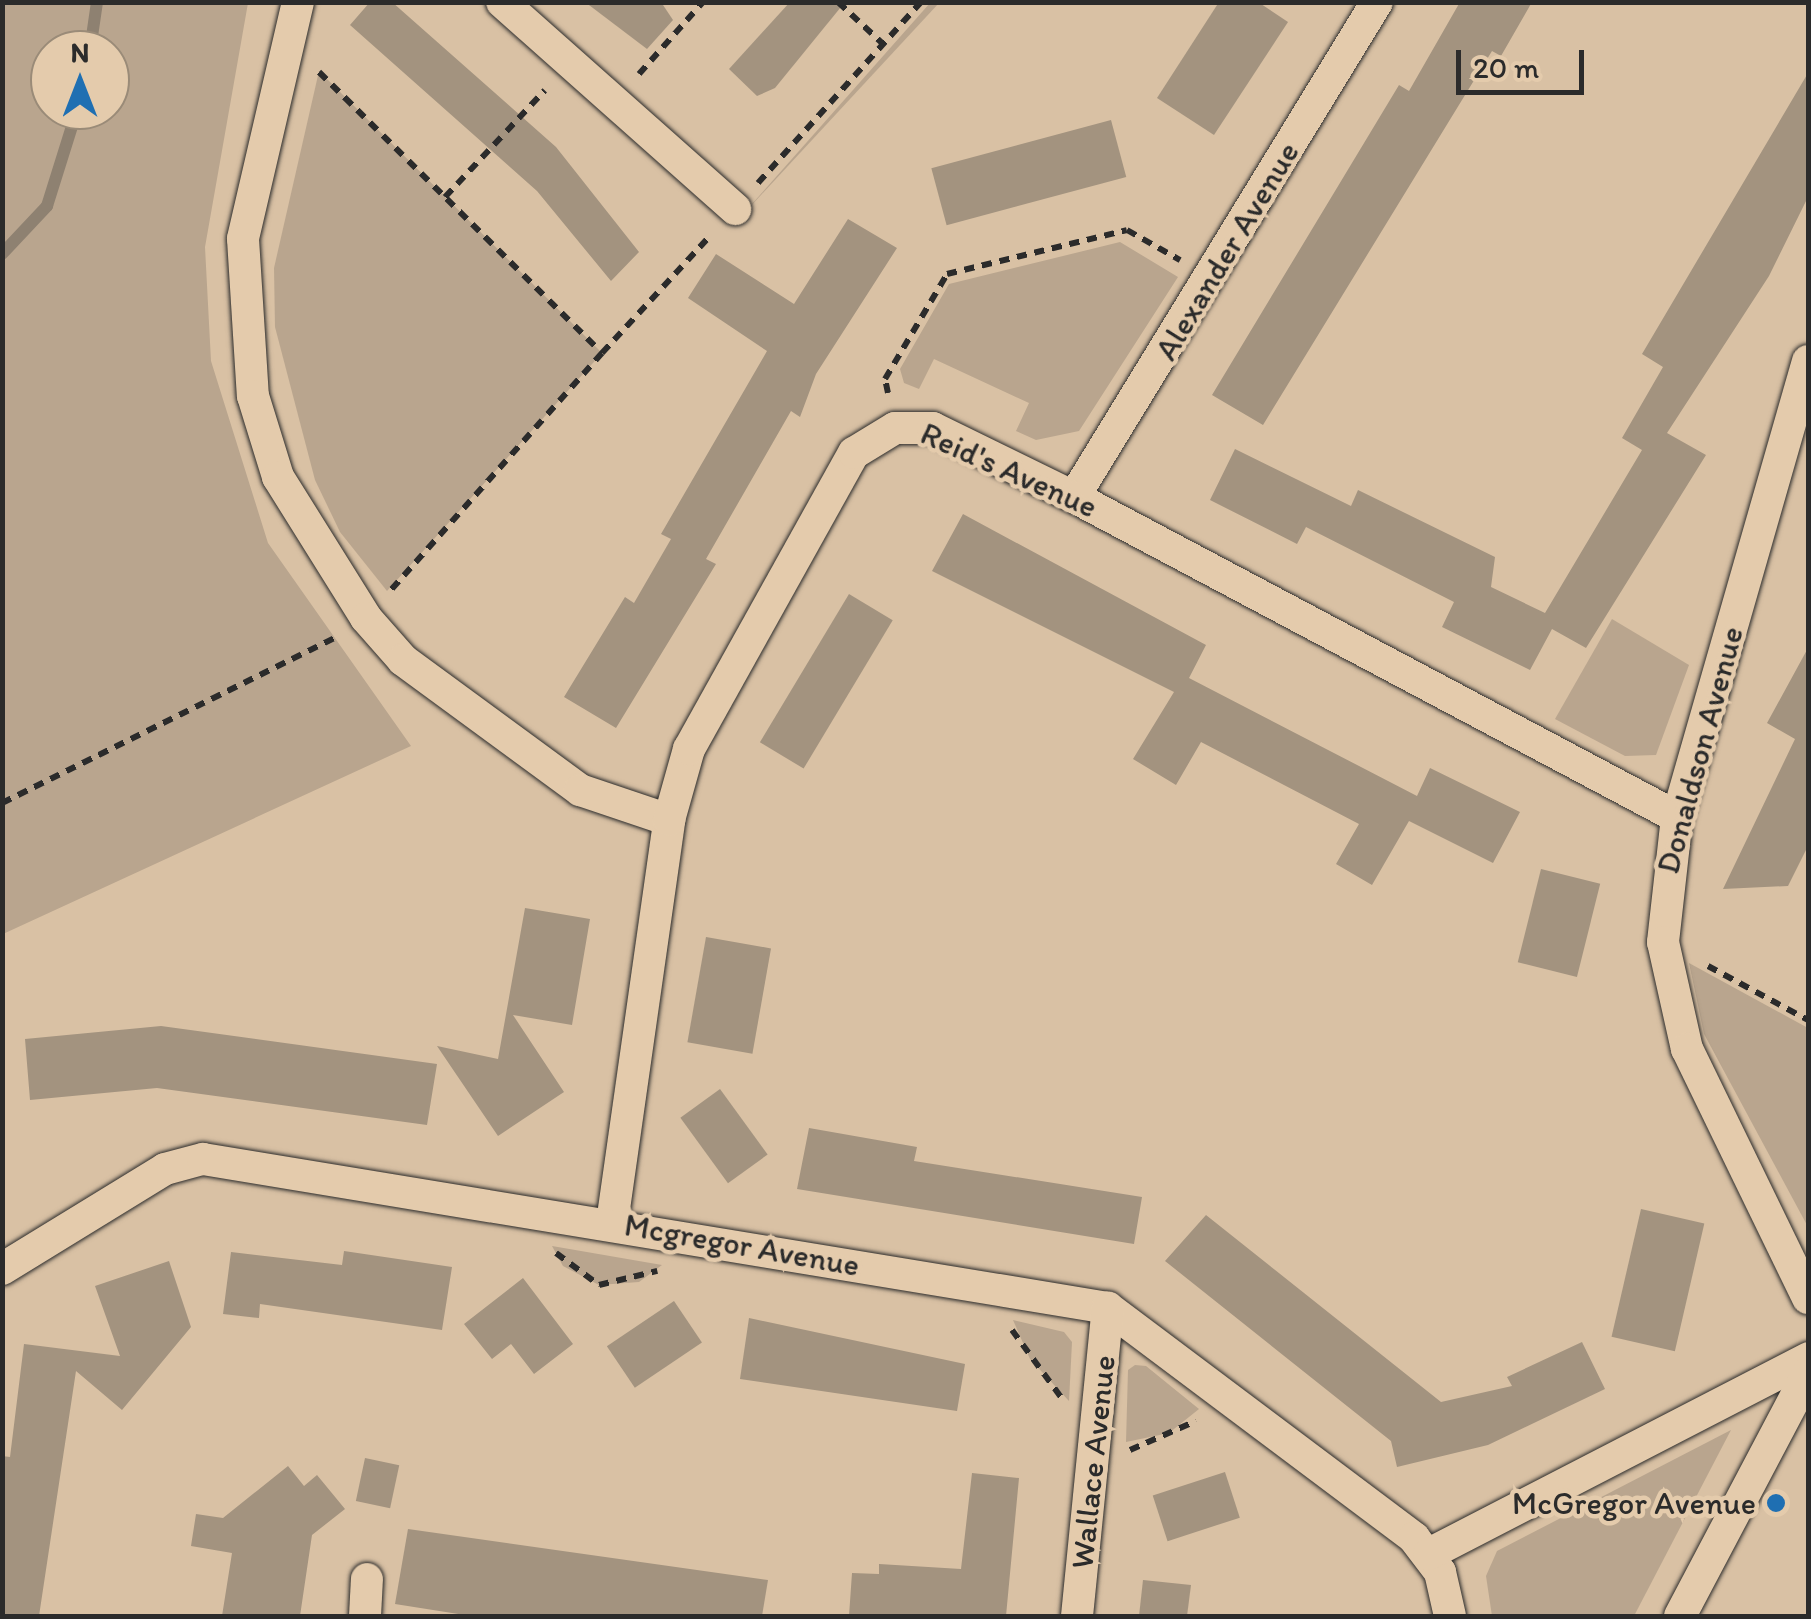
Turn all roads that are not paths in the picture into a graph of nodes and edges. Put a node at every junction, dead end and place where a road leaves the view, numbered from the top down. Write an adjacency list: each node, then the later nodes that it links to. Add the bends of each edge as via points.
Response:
1 (298, 2): 8 (street, via 243,239 245,342 278,477 366,618 476,720 580,790)
2 (502, 2): 4 (street)
3 (1378, 2): 6 (street, Alexander Avenue)
4 (734, 209)
5 (1808, 362): 7 (street, Donaldson Avenue)
6 (1074, 497): 7 (street, Reid's Avenue); 8 (street, Reid's Avenue, via 933,428 895,428 854,453 689,749)
7 (1677, 817): 11 (street, Donaldson Avenue, via 1663,942 1687,1049)
8 (669, 820): 9 (street, Reid's Avenue)
9 (612, 1223): 10 (street, Mcgregor Avenue, via 203,1159 164,1169); 12 (street, Mcgregor Avenue)
10 (2, 1270)
11 (1808, 1298)
12 (1108, 1308): 15 (street, Mcgregor Avenue, via 1225,1389); 18 (street, Wallace Avenue)
13 (1808, 1358): 15 (street)
14 (1808, 1373): 20 (street)
15 (1429, 1554): 19 (street)
16 (367, 1579): 17 (street)
17 (365, 1616)
18 (1078, 1616)
19 (1450, 1616)
20 (1680, 1616)

